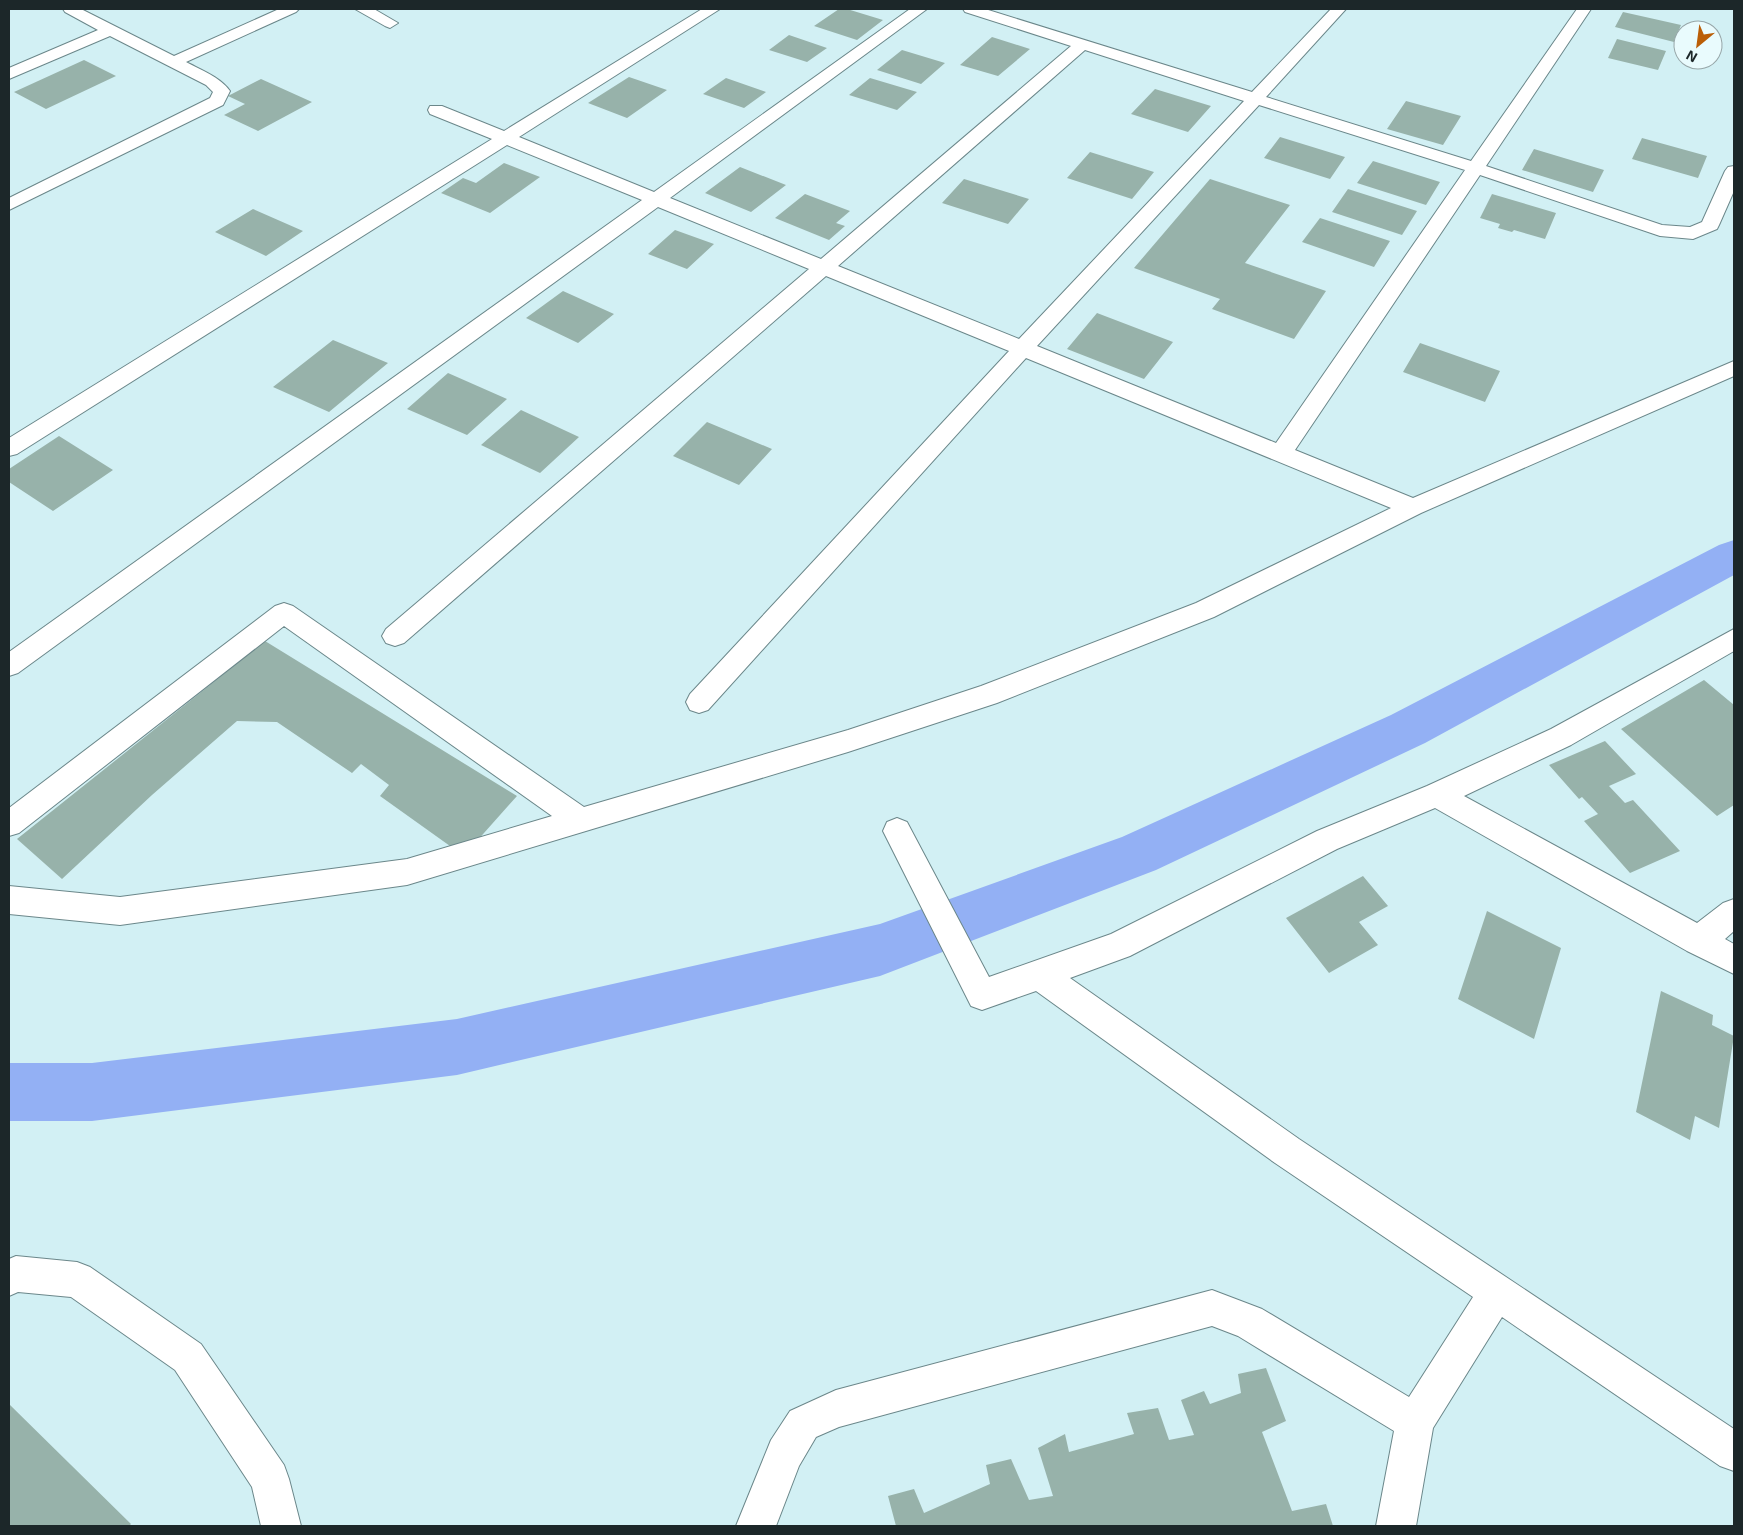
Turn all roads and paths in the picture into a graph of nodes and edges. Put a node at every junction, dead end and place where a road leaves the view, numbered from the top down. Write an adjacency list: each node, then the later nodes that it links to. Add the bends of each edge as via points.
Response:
1 (70, 9): 10 (street)
2 (291, 9): 12 (street)
3 (363, 9): 9 (street)
4 (712, 9): 16 (street)
5 (920, 9): 19 (street)
6 (970, 9): 11 (street)
7 (1339, 9): 14 (street)
8 (1584, 9): 17 (street)
9 (390, 23)
10 (111, 30): 12 (street); 13 (street)
11 (1083, 44): 14 (street); 21 (street)
12 (174, 62): 20 (street, via 212,82 222,91 217,101)
13 (9, 74)
14 (1255, 99): 17 (street); 22 (street)
15 (436, 110): 16 (street)
16 (504, 138): 19 (street); 24 (street)
17 (1476, 168): 18 (street, via 1660,230 1693,233 1710,224); 25 (street)
18 (1734, 171)
19 (655, 199): 21 (street); 29 (street)
20 (9, 205)
21 (824, 268): 22 (street); 27 (street)
22 (1022, 349): 25 (street); 30 (street)
23 (1734, 368): 26 (street)
24 (9, 448)
25 (1281, 453): 26 (street)
26 (1413, 507): 32 (street, via 1205,610 988,696)
27 (396, 636)
28 (1734, 639): 31 (street, via 1561,737)
29 (9, 666)
30 (700, 702)
31 (1437, 795): 37 (street); 39 (street, via 1327,840 1119,946)
32 (581, 821): 33 (street, via 284,614); 35 (street, via 407,872 120,911)
33 (9, 824)
34 (903, 842): 39 (street, via 982,995)
35 (9, 900)
36 (1734, 913): 37 (street)
37 (1698, 941): 38 (street)
38 (1734, 960)
39 (1040, 975): 41 (street, via 1287,1151)
40 (9, 1278): 44 (street, via 16,1274 77,1280 188,1357 270,1479)
41 (1497, 1292): 42 (street); 43 (street)
42 (1415, 1422): 45 (street, via 1249,1322 1212,1308 836,1409 803,1424 785,1454); 46 (street)
43 (1734, 1452)
44 (281, 1526)
45 (756, 1526)
46 (1396, 1526)

